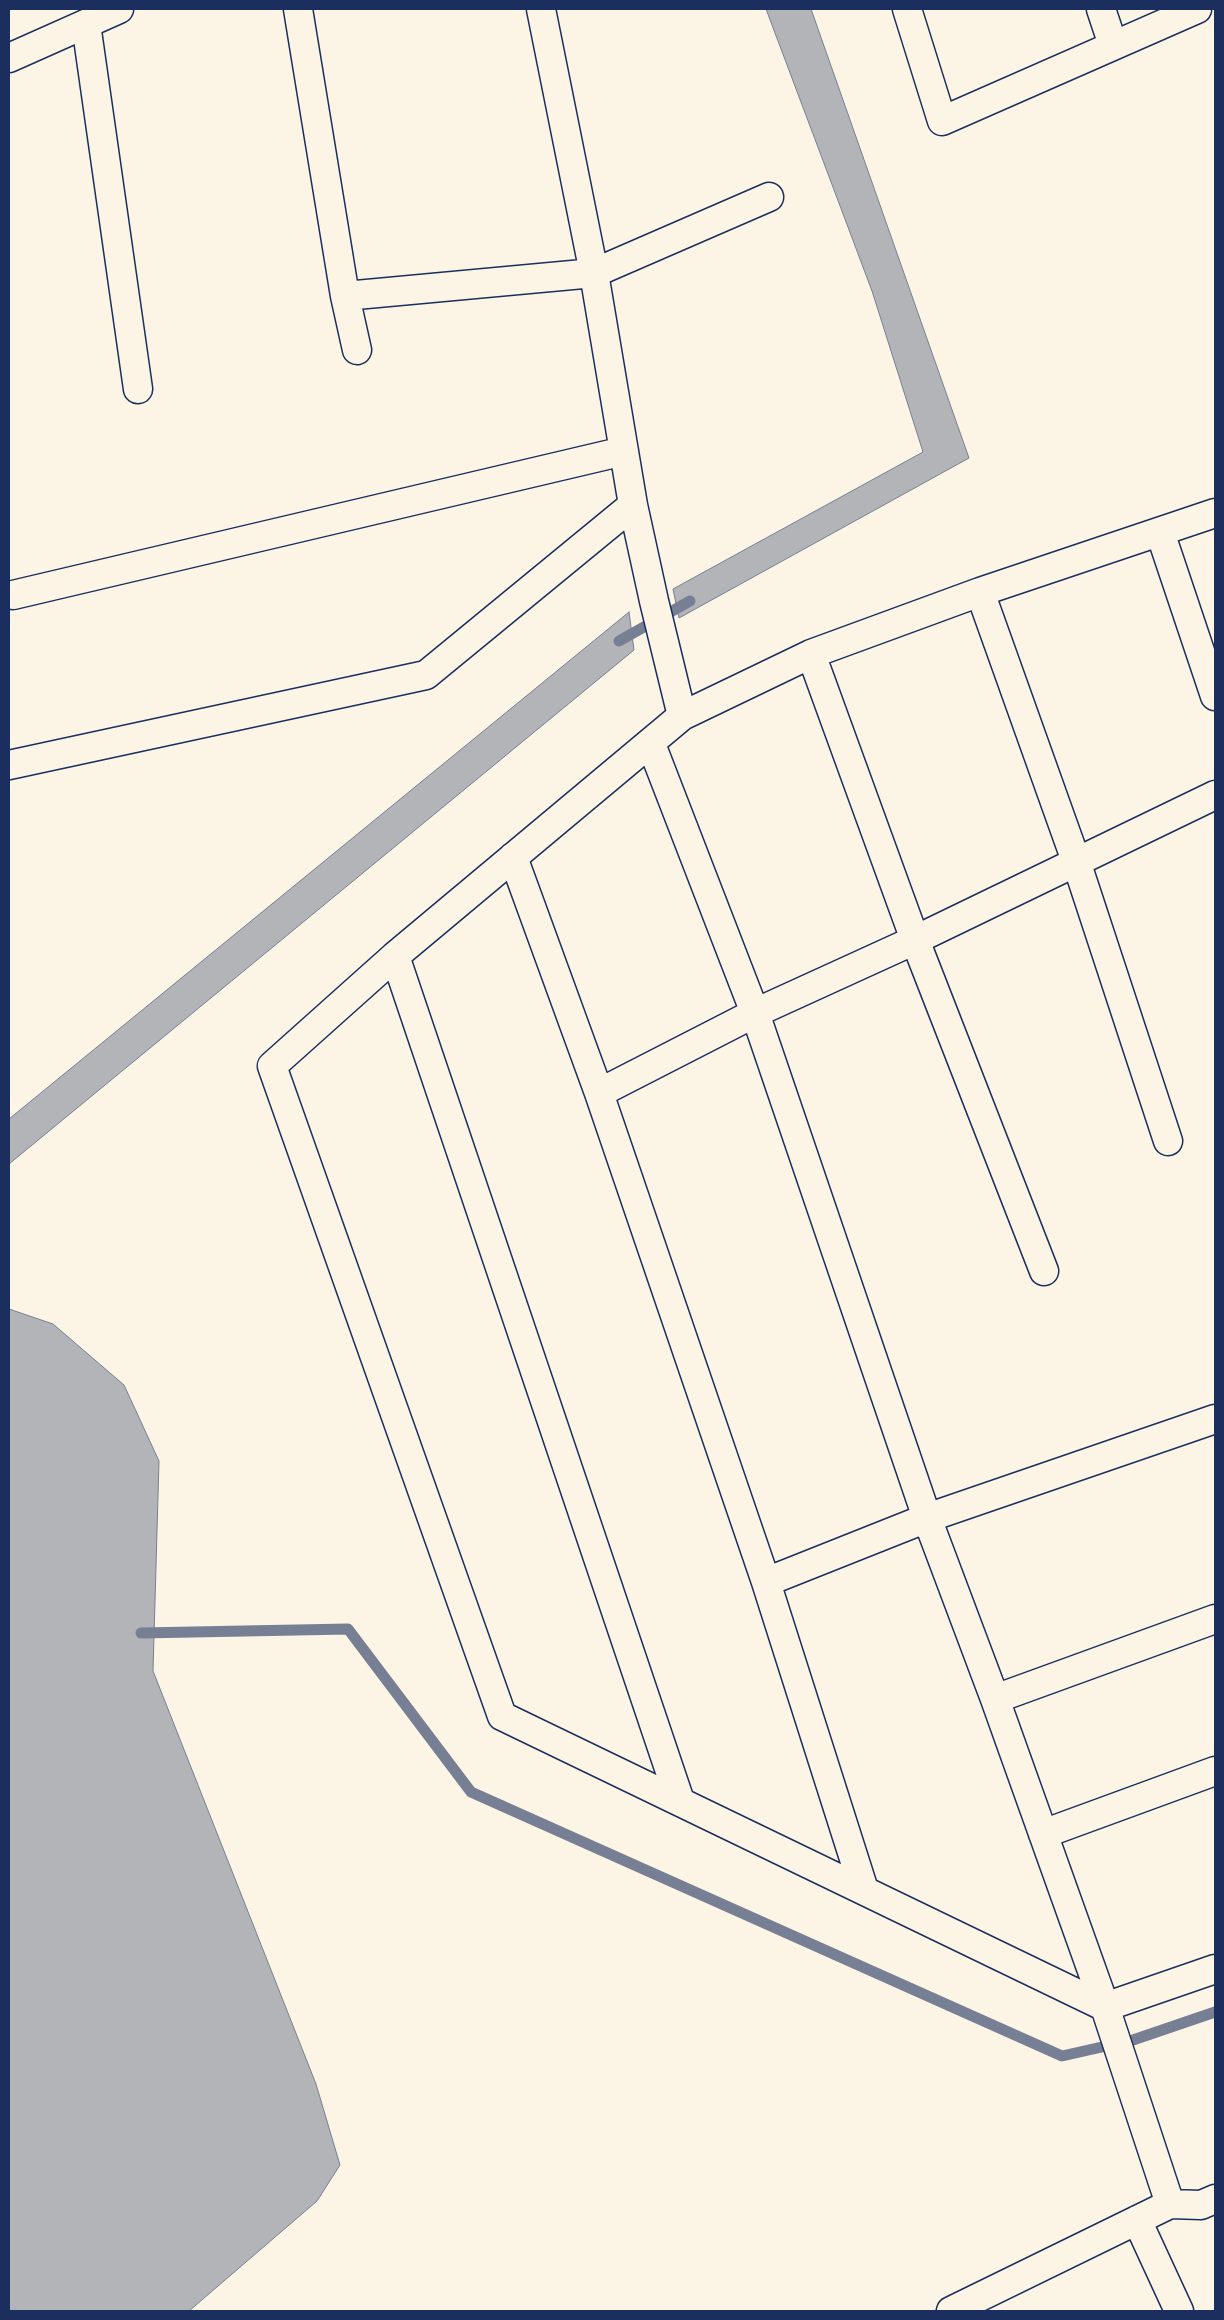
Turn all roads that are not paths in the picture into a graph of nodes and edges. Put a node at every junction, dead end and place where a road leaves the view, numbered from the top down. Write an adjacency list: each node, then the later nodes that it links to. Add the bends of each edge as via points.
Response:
1 (119, 9): 7 (street)
2 (298, 9): 12 (street)
3 (541, 9): 11 (street)
4 (907, 9): 8 (street, via 942,121)
5 (1102, 9): 8 (street)
6 (1197, 9): 8 (street)
7 (86, 24): 9 (street); 14 (street)
8 (1113, 45)
9 (9, 58)
10 (768, 197): 11 (street)
11 (594, 273): 12 (street); 15 (street)
12 (345, 296): 13 (street)
13 (357, 350)
14 (138, 389)
15 (624, 451): 16 (street); 20 (street)
16 (633, 505): 23 (street); 25 (street, via 426,675)
17 (1215, 514): 18 (street)
18 (1160, 532): 19 (street); 22 (street)
19 (980, 592): 21 (street); 28 (street)
20 (13, 595)
21 (811, 654): 23 (street); 29 (street)
22 (1215, 696)
23 (682, 716): 24 (street)
24 (650, 744): 27 (street); 31 (street)
25 (9, 765)
26 (1215, 795): 28 (street)
27 (512, 857): 30 (street); 32 (street)
28 (1076, 861): 29 (street); 33 (street)
29 (915, 940): 31 (street); 34 (street)
30 (396, 956): 41 (street); 41 (street, via 272,1066 502,1716)
31 (755, 1013): 32 (street); 36 (street)
32 (599, 1093): 37 (street)
33 (1168, 1141)
34 (1044, 1271)
35 (1215, 1419): 36 (street)
36 (927, 1518): 37 (street); 39 (street)
37 (766, 1582): 43 (street)
38 (1215, 1619): 39 (street)
39 (995, 1699): 42 (street)
40 (1215, 1771): 42 (street)
41 (680, 1801): 43 (street)
42 (1043, 1834): 45 (street)
43 (864, 1890): 45 (street)
44 (1215, 1969): 45 (street)
45 (1105, 2007): 47 (street)
46 (1215, 2199): 47 (street, via 1201,2205)
47 (1170, 2204): 48 (street)
48 (1137, 2220): 49 (street); 51 (street)
49 (985, 2304): 50 (street)
50 (951, 2311)
51 (1178, 2311)

